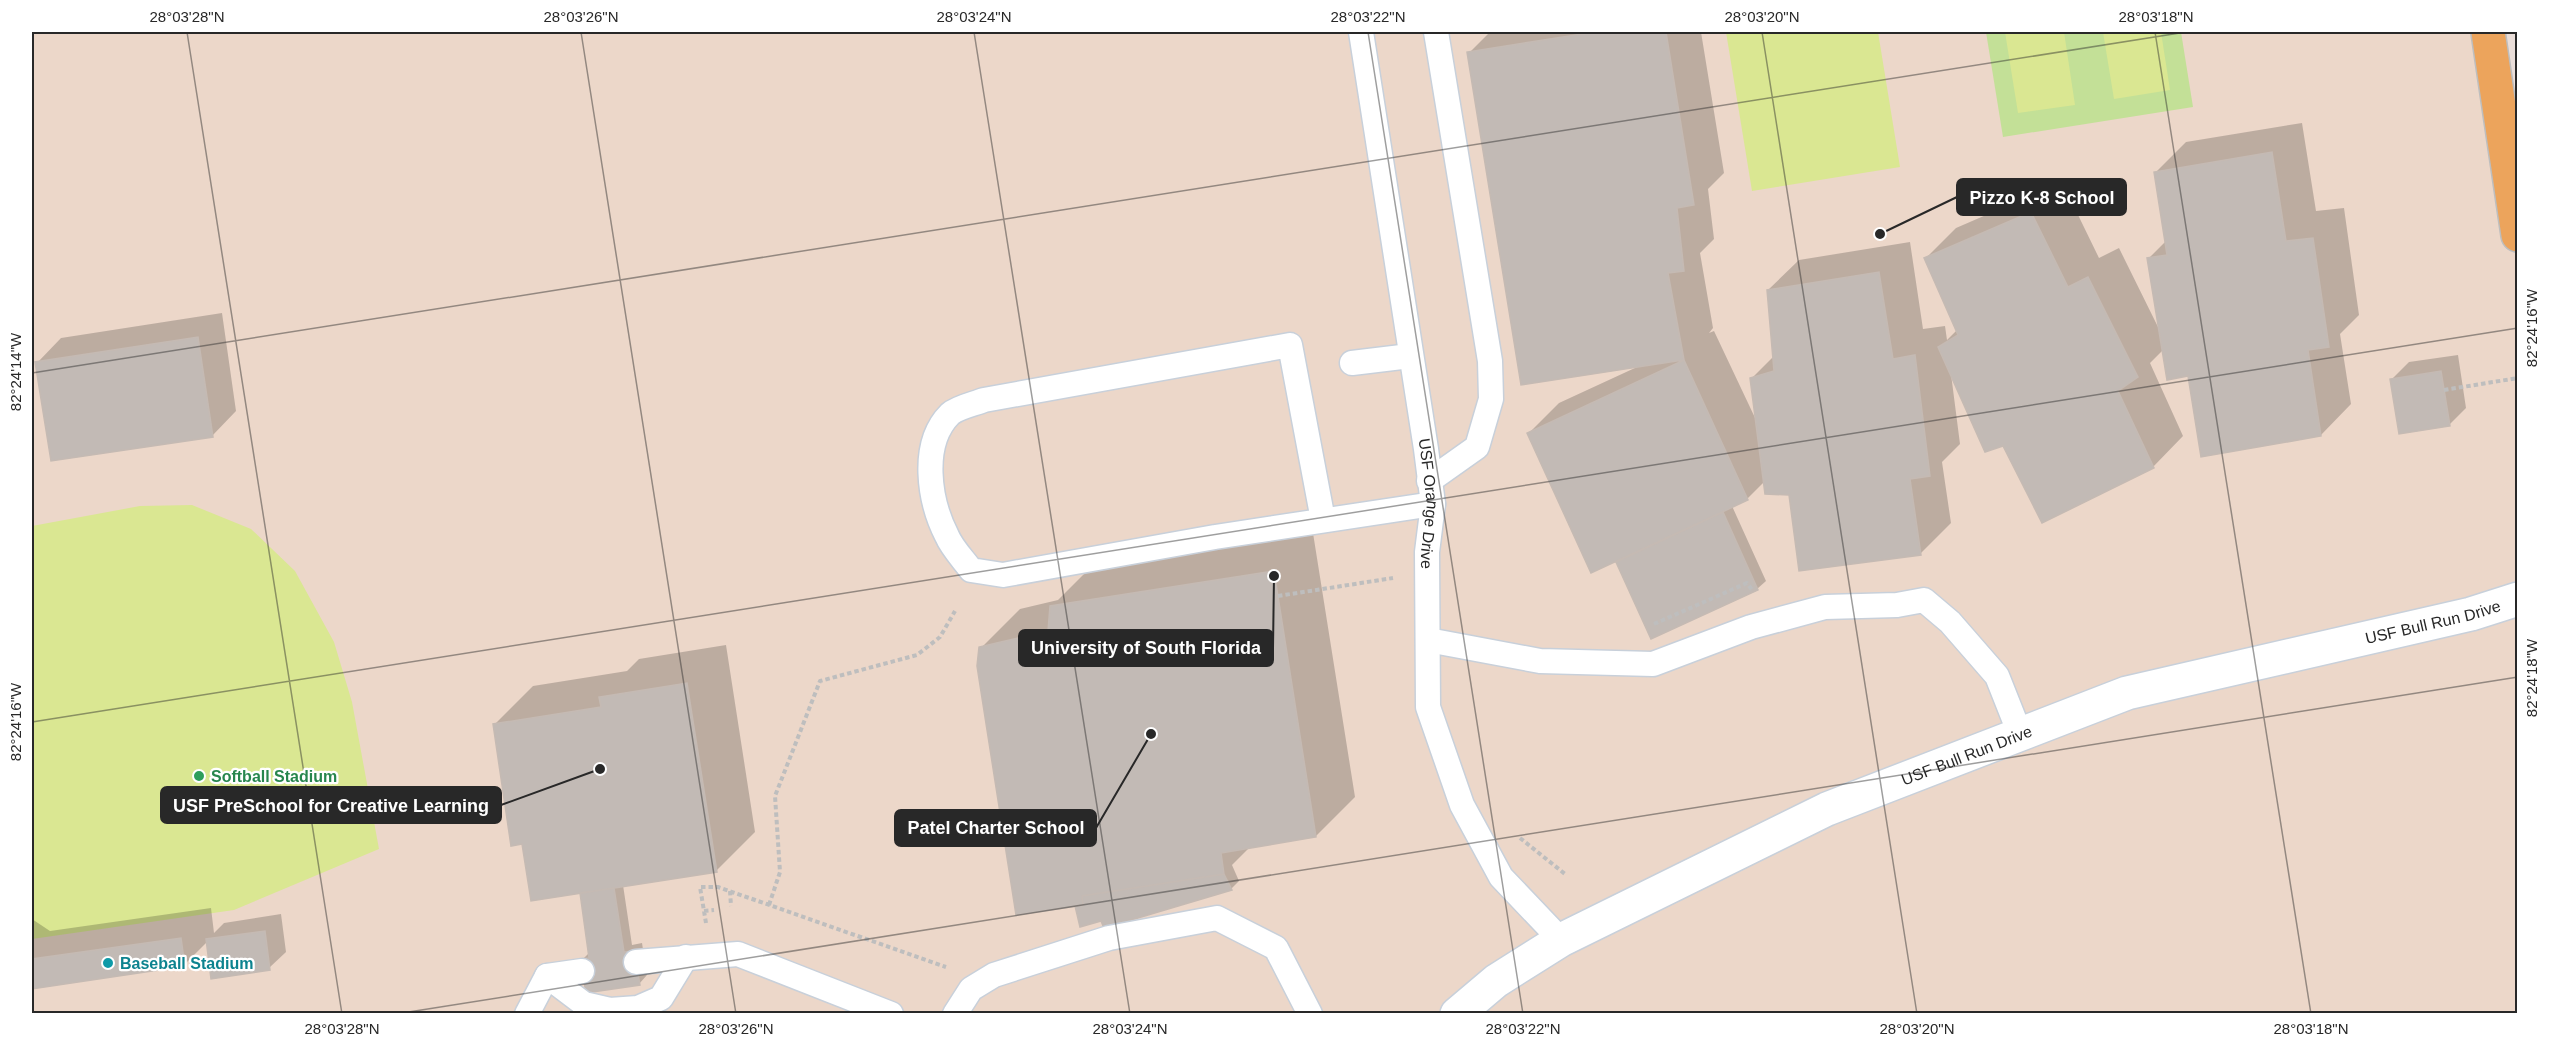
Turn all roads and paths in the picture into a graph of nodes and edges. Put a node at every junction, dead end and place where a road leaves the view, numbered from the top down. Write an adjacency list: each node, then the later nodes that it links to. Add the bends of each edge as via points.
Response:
1 (1361, 32): 5 (lane, USF Orange Drive)
2 (1436, 32): 9 (lane, via 1490,361 1491,399 1477,447)
3 (2488, 32): 4 (main road)
4 (2517, 235)
5 (1410, 356): 6 (lane); 9 (lane, USF Orange Drive)
6 (1352, 363)
7 (2517, 378): 8 (path)
8 (2444, 390)
9 (1431, 492): 10 (lane); 17 (lane, USF Orange Drive)
10 (1323, 520): 10 (lane, via 1003,575 971,570 947,538 934,504 934,435 951,412 984,400 1290,345)
11 (1395, 578): 13 (path)
12 (1747, 583): 16 (path)
13 (1278, 597)
14 (2517, 599): 18 (street, USF Bull Run Drive, via 2471,614 2127,693)
15 (955, 611): 22 (path, via 940,637 917,655 820,681 776,796 780,872)
16 (1649, 626)
17 (1428, 640): 18 (lane, via 1540,661 1653,664 1751,627 1825,607 1897,605 1924,600 1950,621 1997,676); 26 (lane, USF Orange Drive, via 1428,707 1462,805 1501,878)
18 (2020, 734): 26 (street, USF Bull Run Drive, via 1827,809)
19 (1516, 834): 20 (path)
20 (1565, 874)
21 (730, 891): 22 (path); 23 (path); 25 (path, via 700,887)
22 (769, 905): 30 (path, via 947,967)
23 (731, 906)
24 (714, 910): 25 (path)
25 (704, 911): 27 (path)
26 (1561, 939): 37 (street, USF Bull Run Drive, via 1496,981)
27 (712, 956): 28 (lane); 34 (lane, via 738,954)
28 (686, 957): 29 (lane); 32 (lane, via 661,998 638,1008 610,1010 584,1004)
29 (636, 962)
30 (956, 964)
31 (582, 971): 32 (lane)
32 (548, 976): 33 (lane)
33 (527, 1014)
34 (891, 1014)
35 (955, 1014): 36 (lane, via 971,989 994,975 1109,938 1217,918 1276,948)
36 (1310, 1014)
37 (1457, 1014)

